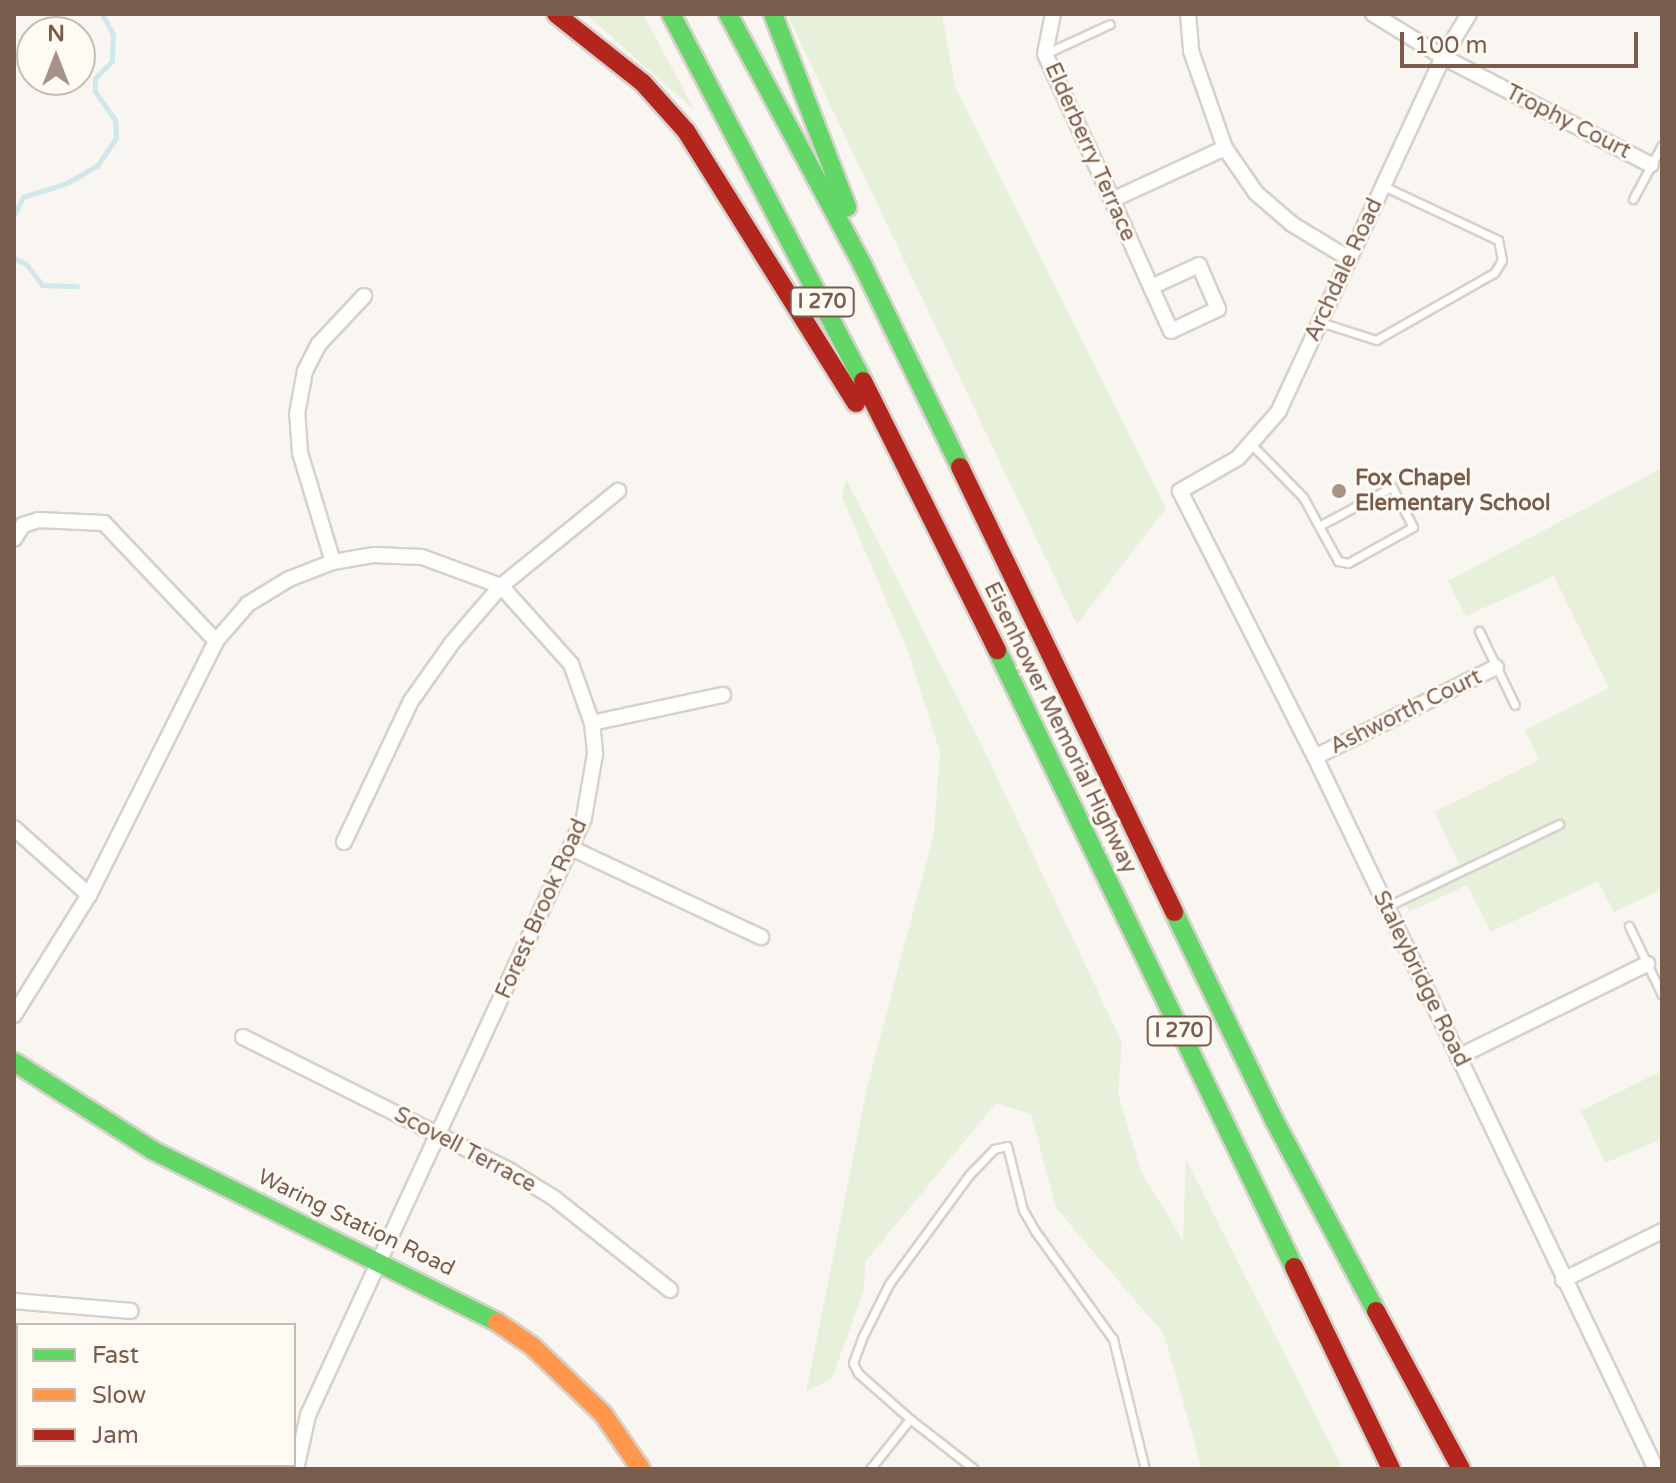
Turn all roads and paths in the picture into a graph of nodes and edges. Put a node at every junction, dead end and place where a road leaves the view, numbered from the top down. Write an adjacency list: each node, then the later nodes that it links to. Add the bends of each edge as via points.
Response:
1 (556, 14): 30 (main road, via 643,83 686,131 795,301)
2 (671, 14): 30 (main road, Eisenhower Memorial Highway / I 270)
3 (728, 14): 22 (main road, I 270)
4 (773, 14): 22 (main road)
5 (1053, 14): 10 (street, Elderberry Terrace)
6 (1188, 14): 13 (street, via 1191,51)
7 (1373, 14): 11 (street, Trophy Court)
8 (1469, 14): 11 (street, Archdale Road)
9 (1110, 24): 10 (lane)
10 (1045, 54): 17 (street, Elderberry Terrace)
11 (1443, 57): 14 (street, Trophy Court); 15 (street, Archdale Road)
12 (1662, 145): 14 (lane)
13 (1225, 148): 17 (street); 18 (street, via 1256,193 1292,224)
14 (1651, 165): 16 (lane)
15 (1383, 186): 18 (street, Archdale Road); 21 (lane, via 1498,240 1502,260 1494,273 1376,340)
16 (1633, 199)
17 (1112, 200): 19 (street, Elderberry Terrace)
18 (1348, 258): 21 (street, Archdale Road)
19 (1151, 287): 19 (street, Elderberry Terrace, via 1171,331 1218,309 1199,265)
20 (364, 296): 28 (street, via 319,344 305,371 297,414 300,453)
21 (1320, 322): 23 (street, Archdale Road, via 1279,411)
22 (894, 330): 66 (main road, I 270, via 1273,1118)
23 (1253, 446): 25 (street, Archdale Road); 26 (lane, via 1303,497)
24 (618, 491): 29 (street)
25 (1180, 491): 37 (street, Staleybridge Road)
26 (1319, 526): 26 (lane, via 1338,561 1348,563 1413,527 1392,487)
27 (14, 539): 32 (street, via 23,525 38,520 104,523)
28 (333, 562): 29 (street, Forest Brook Road, via 374,555 422,557); 32 (street, Forest Brook Road, via 289,579 248,604)
29 (501, 586): 36 (street, Forest Brook Road, via 571,664); 40 (street, via 411,701)
30 (968, 592): 65 (main road, Eisenhower Memorial Highway / I 270)
31 (1479, 631): 33 (lane)
32 (216, 641): 42 (street, Forest Brook Road)
33 (1496, 667): 35 (lane); 37 (street, Ashworth Court)
34 (723, 695): 36 (street)
35 (1515, 705)
36 (592, 723): 41 (street, Forest Brook Road, via 592,787)
37 (1315, 757): 43 (street, Staleybridge Road)
38 (1559, 824): 43 (lane)
39 (14, 828): 42 (street)
40 (344, 842)
41 (571, 848): 45 (street); 52 (street, Forest Brook Road)
42 (89, 895): 48 (street, Forest Brook Road)
43 (1386, 907): 50 (street, Staleybridge Road)
44 (1629, 926): 46 (lane)
45 (761, 937)
46 (1647, 964): 47 (lane); 50 (street)
47 (1662, 995)
48 (14, 1015)
49 (243, 1037): 52 (street, Scovell Terrace)
50 (1458, 1057): 55 (street, Staleybridge Road)
51 (14, 1062): 54 (main road, Waring Station Road, via 152,1150)
52 (440, 1134): 54 (street, Forest Brook Road); 56 (street, Scovell Terrace, via 554,1198)
53 (1662, 1231): 55 (street)
54 (380, 1261): 60 (street, Forest Brook Road, via 308,1415); 61 (main road, Waring Station Road, via 487,1315 532,1346 603,1414)
55 (1563, 1280): 67 (street, Staleybridge Road)
56 (670, 1290)
57 (14, 1301): 58 (street)
58 (131, 1311)
59 (910, 1419): 62 (lane); 63 (lane); 64 (lane, via 853,1363 889,1284 969,1175 994,1149 1007,1146 1023,1210 1113,1339)
60 (296, 1469)
61 (641, 1469)
62 (870, 1469)
63 (974, 1469)
64 (1145, 1469)
65 (1391, 1469)
66 (1461, 1469)
67 (1656, 1469)

